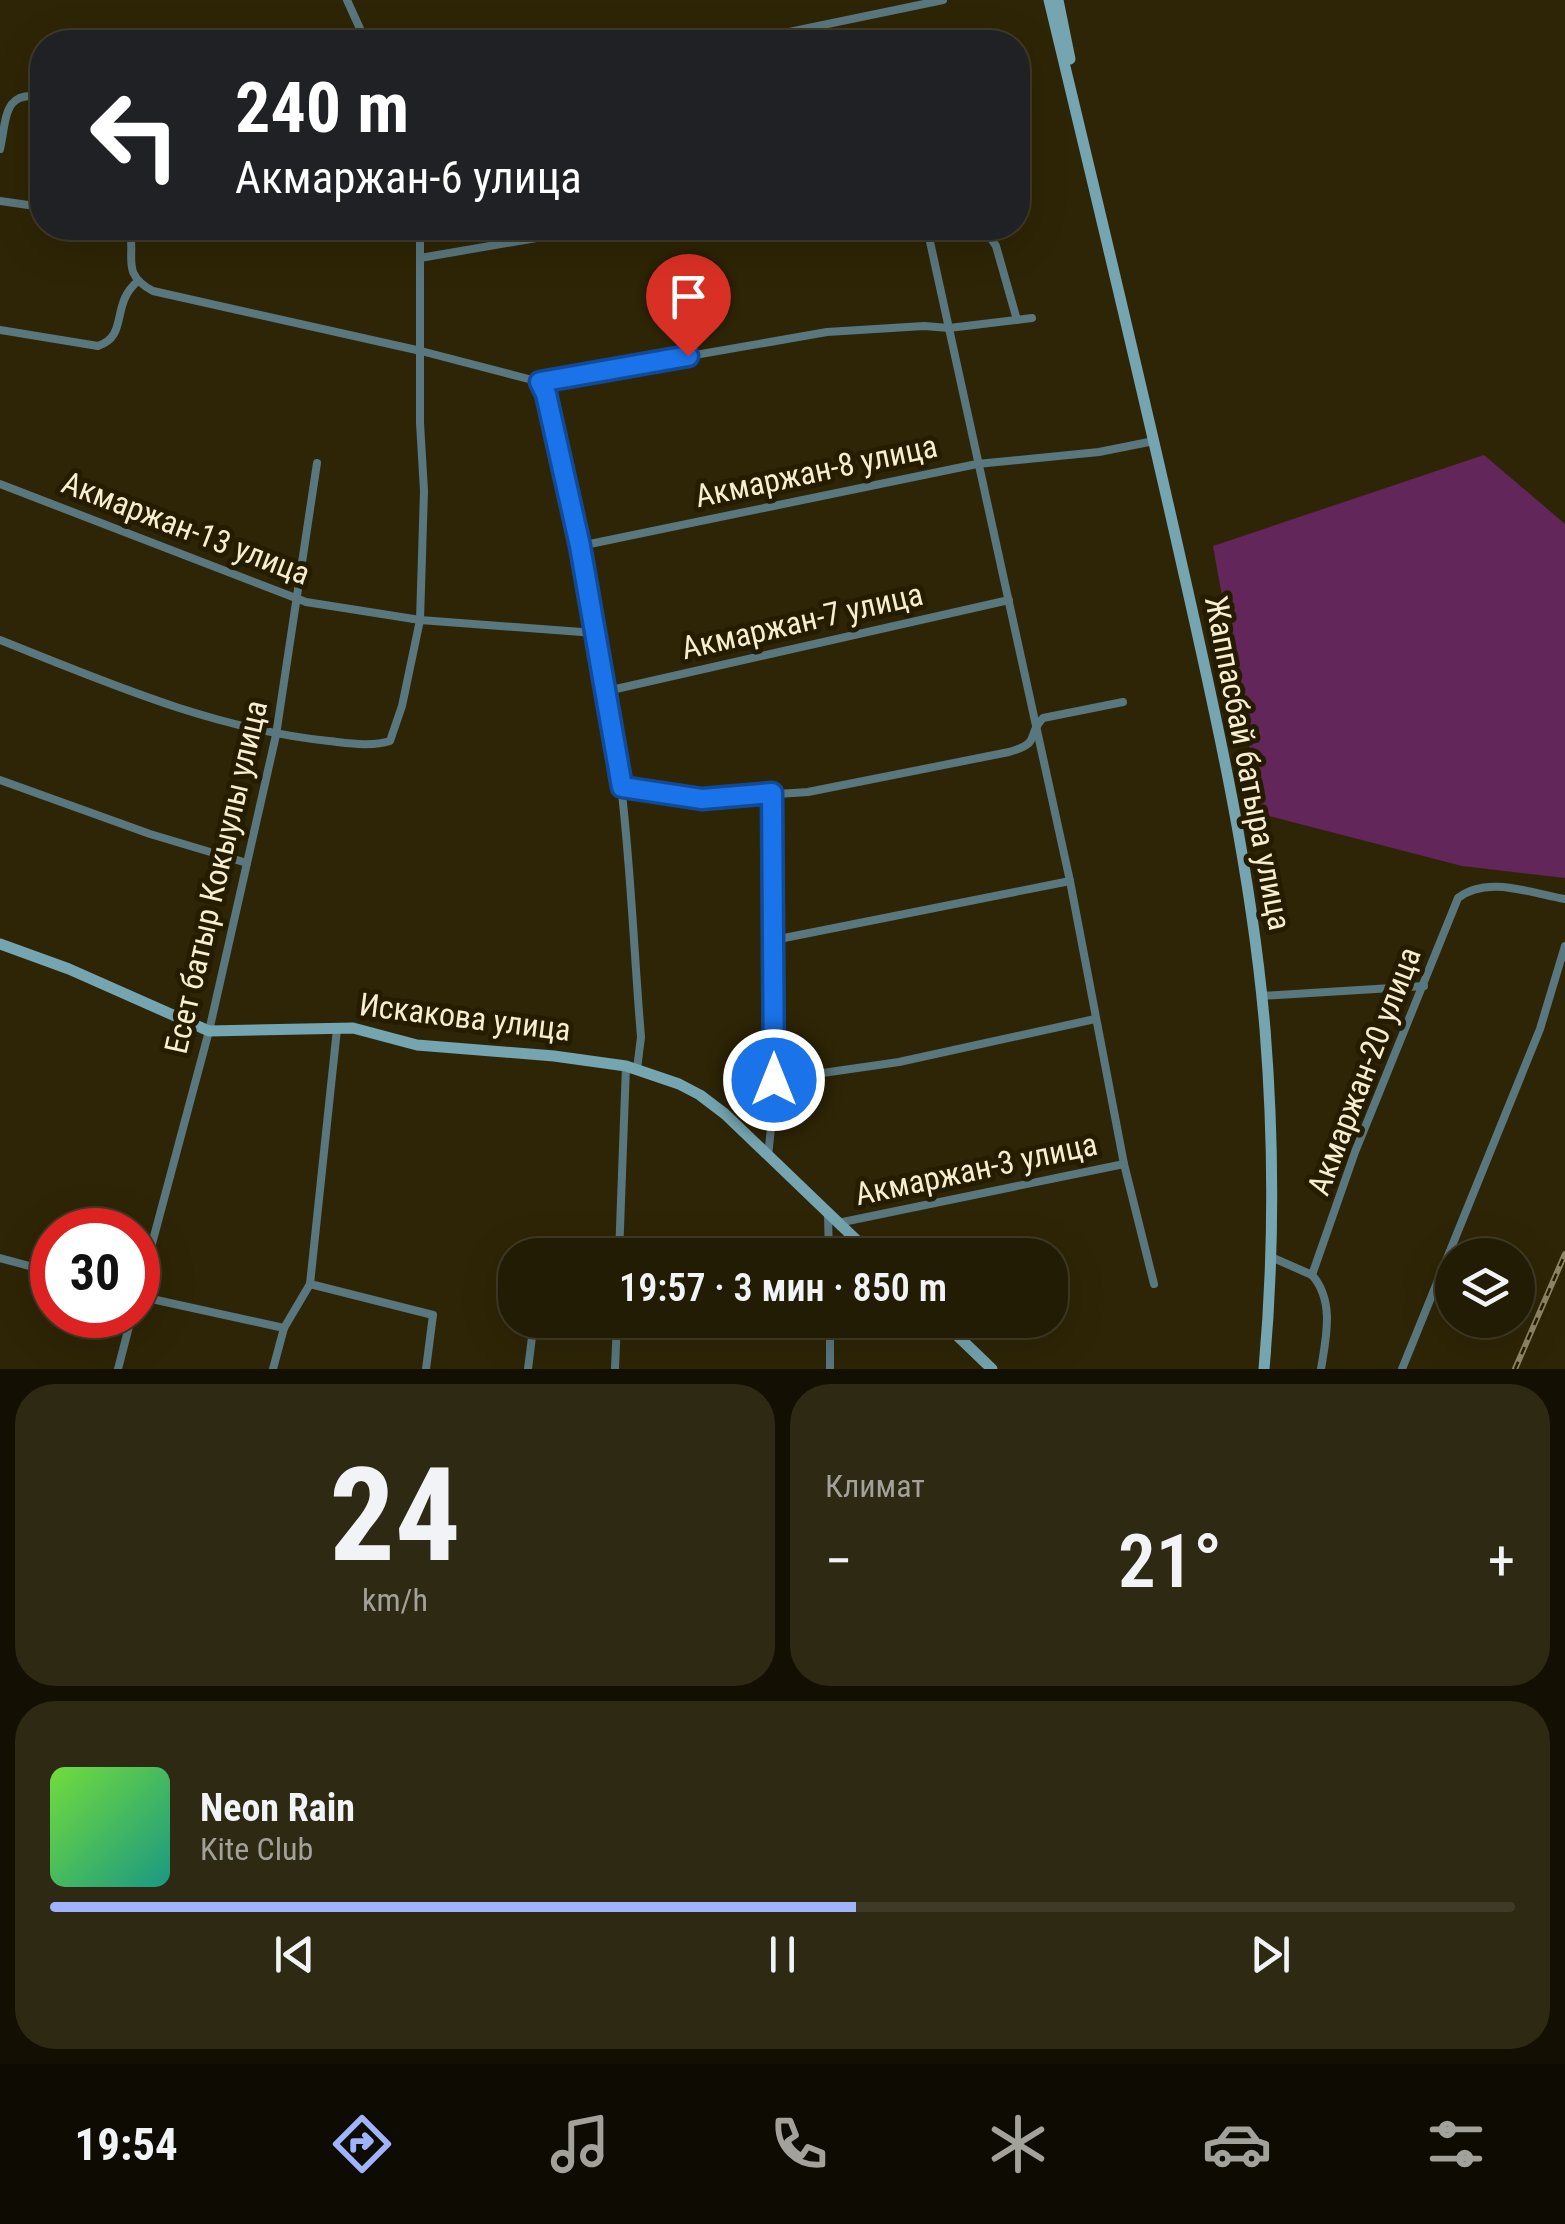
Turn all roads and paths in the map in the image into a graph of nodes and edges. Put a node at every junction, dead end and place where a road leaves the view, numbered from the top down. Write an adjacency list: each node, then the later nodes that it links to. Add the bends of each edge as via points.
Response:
1 (347, 0): 5 (street)
2 (944, 0): 6 (street)
3 (1048, 0): 9 (main road)
4 (1058, 0): 9 (main road)
5 (361, 30)
6 (799, 30)
7 (30, 95): 8 (street, via 16,97 8,109)
8 (0, 149)
9 (1092, 176): 25 (main road, Жаппасбай батыра улица)
10 (0, 201): 11 (street)
11 (30, 205)
12 (130, 240): 18 (street, via 130,266)
13 (420, 240): 17 (street)
14 (524, 240): 17 (street)
15 (929, 240): 21 (street)
16 (992, 240): 20 (street)
17 (420, 258): 23 (street)
18 (138, 280): 22 (street, via 123,296 110,342 98,346); 23 (street, via 153,292)
19 (1032, 318): 20 (street)
20 (1017, 320): 21 (street)
21 (949, 328): 24 (street, via 827,332); 27 (street)
22 (0, 330)
23 (421, 351): 24 (street); 32 (street)
24 (540, 382): 29 (street)
25 (1154, 441): 27 (street, Акмаржан-8 улица); 49 (main road, Жаппасбай батыра улица, via 1209,682)
26 (317, 463): 30 (street, Есет батыр Кокыулы улица)
27 (976, 464): 29 (street, Акмаржан-8 улица); 31 (street)
28 (0, 484): 30 (street, Акмаржан-13 улица)
29 (580, 546): 33 (street)
30 (296, 598): 32 (street, Акмаржан-13 улица); 38 (street, Есет батыр Кокыулы улица)
31 (1008, 600): 35 (street, Акмаржан-7 улица); 37 (street)
32 (420, 620): 33 (street, Акмаржан-13 улица); 38 (street, via 390,740)
33 (595, 633): 35 (street)
34 (0, 640): 38 (street, via 170,708)
35 (607, 692): 40 (street)
36 (1123, 702): 37 (street, via 1042,718)
37 (1036, 726): 41 (street, via 1034,740 1009,752 854,785); 43 (street)
38 (276, 736): 42 (street, Есет батыр Кокыулы улица)
39 (0, 780): 42 (street)
40 (622, 787): 41 (street, via 702,799); 53 (street, via 640,1037)
41 (772, 793): 45 (street)
42 (247, 863): 52 (street, Есет батыр Кокыулы улица)
43 (1070, 881): 45 (street); 50 (street)
44 (1565, 900): 48 (street, Акмаржан-20 улица, via 1484,884 1470,888 1458,898)
45 (774, 940): 54 (street)
46 (0, 944): 52 (main road, Искакова улица)
47 (1565, 946): 84 (street, via 1540,1029)
48 (1424, 986): 49 (street); 65 (street, Акмаржан-20 улица)
49 (1261, 996): 62 (main road, Жаппасбай батыра улица)
50 (1096, 1020): 54 (street, via 898,1062); 56 (street)
51 (337, 1029): 52 (main road, Искакова улица); 53 (main road, Искакова улица, via 417,1045); 66 (street)
52 (209, 1032): 57 (street, Есет батыр Кокыулы улица)
53 (632, 1068): 55 (main road, Искакова улица, via 700,1095); 59 (street)
54 (774, 1080): 55 (street)
55 (768, 1156): 58 (main road, Искакова улица)
56 (1124, 1164): 58 (street, Акмаржан-3 улица); 67 (street)
57 (160, 1214)
58 (833, 1218): 60 (street); 61 (main road, Искакова улица)
59 (620, 1238)
60 (831, 1238)
61 (854, 1238)
62 (1270, 1256): 65 (street); 82 (main road, Жаппасбай батыра улица)
63 (0, 1258): 64 (street)
64 (30, 1266)
65 (1312, 1275): 83 (street, via 1324,1288)
66 (310, 1284): 69 (street); 77 (street, via 433,1315)
67 (1154, 1284)
68 (160, 1301): 69 (street)
69 (284, 1328): 76 (street)
70 (126, 1338): 75 (street)
71 (532, 1338): 78 (street)
72 (616, 1338): 79 (street)
73 (830, 1338): 80 (street)
74 (960, 1338): 81 (main road)
75 (118, 1369)
76 (273, 1369)
77 (426, 1369)
78 (528, 1369)
79 (615, 1369)
80 (830, 1369)
81 (992, 1369)
82 (1264, 1369)
83 (1322, 1369)
84 (1402, 1369)

